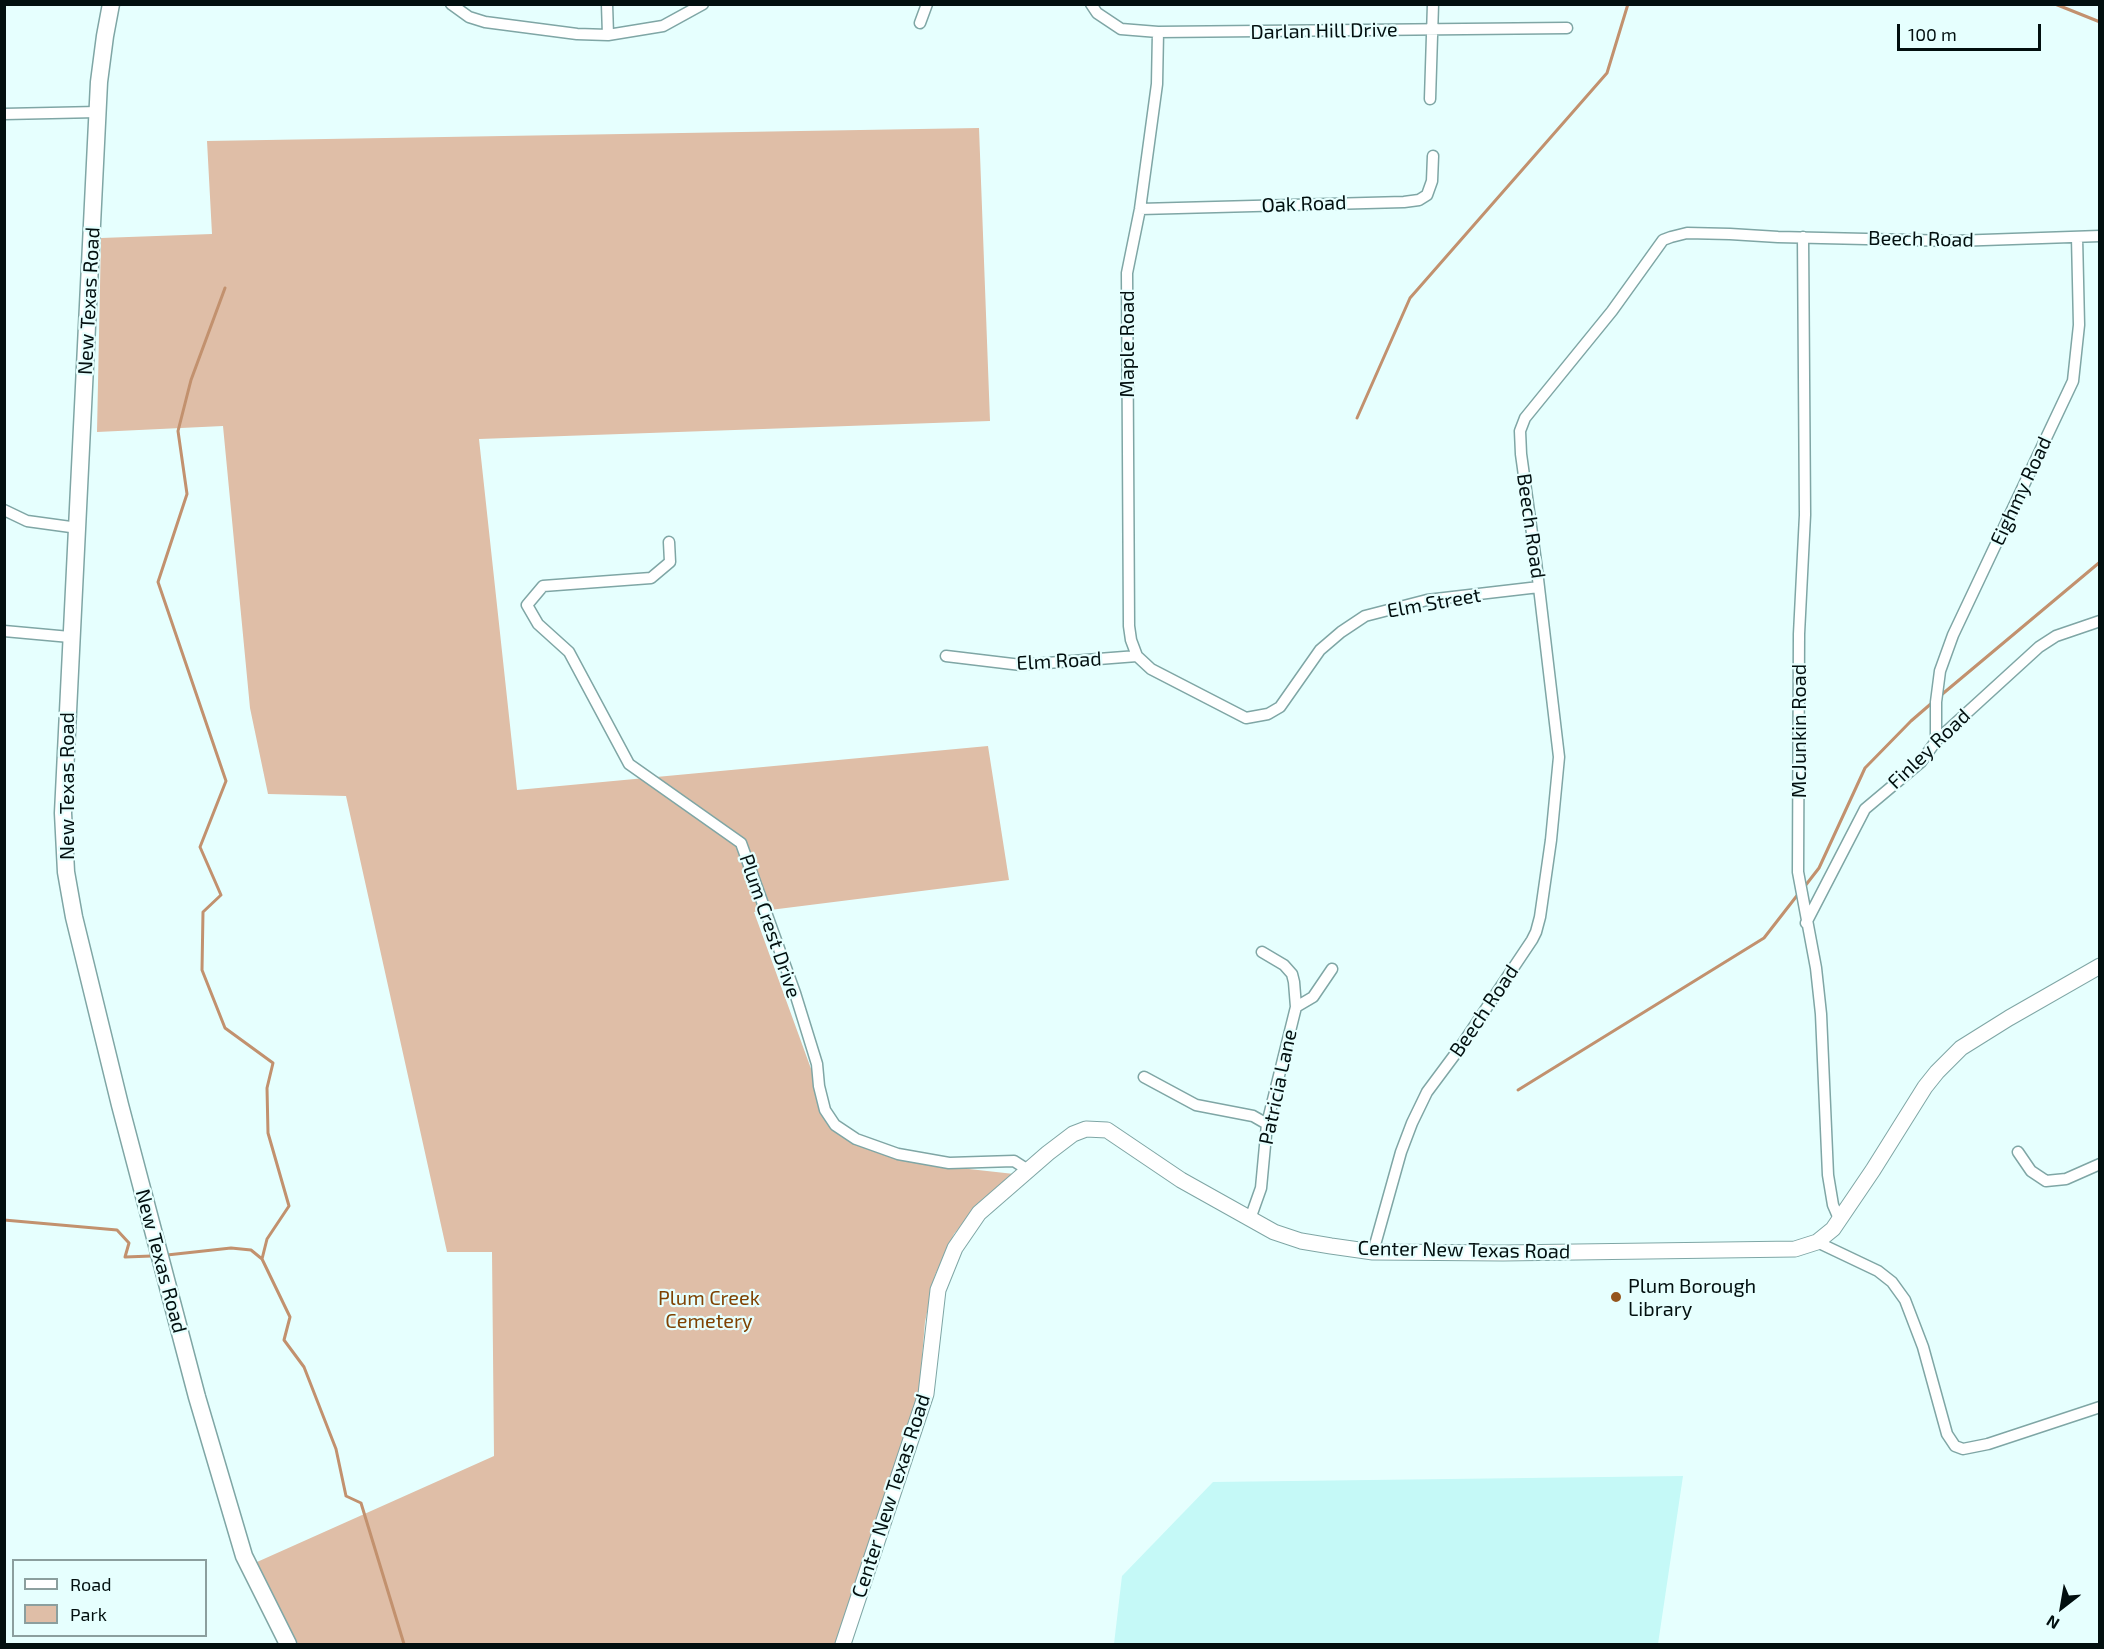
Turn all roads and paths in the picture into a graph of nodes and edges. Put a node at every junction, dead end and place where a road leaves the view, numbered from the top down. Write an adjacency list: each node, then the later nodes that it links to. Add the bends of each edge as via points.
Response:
1 (111, 4): 14 (main road, New Texas Road, via 100,70)
2 (451, 4): 12 (street, via 469,17 485,22)
3 (607, 4): 12 (street)
4 (703, 4): 12 (street, via 663,26)
5 (927, 4): 8 (street)
6 (1091, 4): 11 (street, Darlan Hill Drive, via 1097,13 1121,29)
7 (1433, 4): 10 (street)
8 (920, 23)
9 (1567, 28): 10 (street, Darlan Hill Drive)
10 (1433, 30): 11 (street, Darlan Hill Drive); 13 (street)
11 (1158, 32): 17 (street, Maple Road, via 1157,84)
12 (608, 35)
13 (1430, 99)
14 (98, 112): 15 (street); 22 (main road, New Texas Road)
15 (4, 114)
16 (1433, 156): 17 (street, Oak Road, via 1432,182 1427,195 1419,200)
17 (1140, 209): 29 (street, Maple Road, via 1127,273 1126,309 1129,626)
18 (2100, 236): 20 (street, Beech Road)
19 (1803, 237): 20 (street, Beech Road); 24 (street, Beech Road, via 1687,233 1663,240 1612,311 1525,418 1520,431 1521,454); 31 (street, McJunkin Road, via 1805,515 1799,634 1798,872)
20 (2077, 237): 30 (street, Eighmy Road, via 2079,325 2073,381 1953,635 1940,671)
21 (4, 510): 22 (street, via 27,521)
22 (78, 528): 27 (main road, New Texas Road)
23 (669, 542): 40 (street, Plum Crest Drive, via 670,562 651,578 543,586 527,605 538,624 569,652 629,764 741,843 795,993 817,1064 825,1110 835,1125 856,1139 898,1154 949,1163 1014,1161)
24 (1539, 587): 29 (street, Elm Street, via 1427,600 1365,616 1320,650 1280,707 1246,718 1151,669); 44 (street, Beech Road, via 1559,757 1536,932 1422,1102 1401,1152)
25 (2100, 621): 30 (street, Finley Road, via 2056,636 2039,647)
26 (4, 631): 27 (street)
27 (70, 637): 46 (main road, New Texas Road, via 63,813 66,872 74,917 160,1262 231,1513 244,1556)
28 (946, 656): 29 (street, Elm Road, via 1021,665)
29 (1137, 656)
30 (1936, 741): 31 (street, Finley Road, via 1921,762 1865,809)
31 (1806, 923): 42 (street, McJunkin Road, via 1821,1014 1828,1175)
32 (1262, 952): 35 (street, via 1292,974)
33 (2100, 966): 42 (street, Center New Texas Road, via 1961,1048 1925,1087)
34 (1332, 969): 35 (street, Patricia Lane, via 1313,997)
35 (1296, 1007): 37 (street, Patricia Lane)
36 (1144, 1077): 37 (street, via 1196,1105 1254,1116)
37 (1267, 1124): 41 (street, Patricia Lane, via 1261,1188)
38 (2018, 1152): 39 (street, via 2031,1171 2046,1181 2066,1179)
39 (2100, 1164)
40 (1028, 1170): 41 (street, Center New Texas Road, via 1073,1134 1086,1129 1107,1130); 47 (street, Center New Texas Road, via 979,1213 955,1248 938,1290 926,1394)
41 (1250, 1219): 44 (street, Center New Texas Road, via 1301,1241)
42 (1840, 1221): 43 (street, Center New Texas Road)
43 (1817, 1242): 44 (street, Center New Texas Road, via 1795,1249); 45 (street, via 1878,1271 1905,1300 1923,1347 1947,1434 1955,1446 1964,1449 1988,1444)
44 (1373, 1252)
45 (2100, 1407)
46 (288, 1644)
47 (843, 1644)

